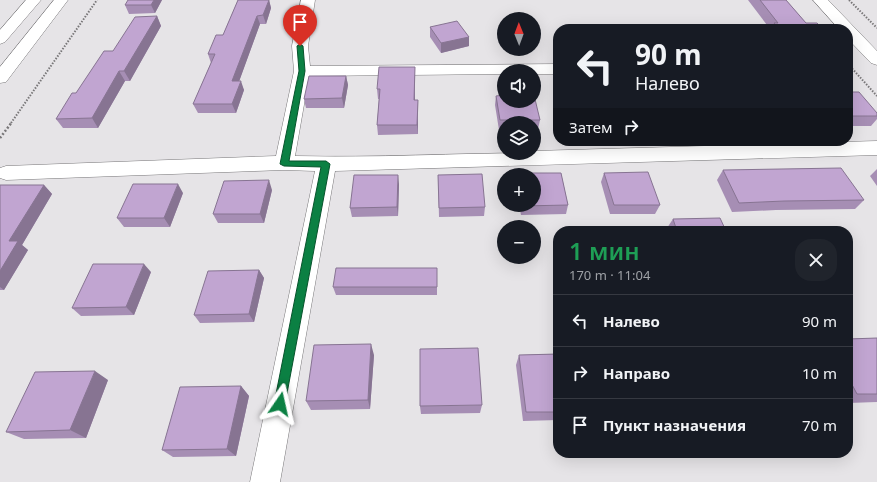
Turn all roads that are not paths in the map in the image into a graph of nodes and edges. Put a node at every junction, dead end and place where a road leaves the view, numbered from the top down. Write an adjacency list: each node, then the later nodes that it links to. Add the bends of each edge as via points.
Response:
1 (34, 0): 7 (street)
2 (61, 0): 11 (street)
3 (308, 0): 10 (street, via 300,46)
4 (820, 0): 5 (street)
5 (842, 24)
6 (853, 35): 8 (street)
7 (0, 40)
8 (877, 60)
9 (553, 69): 10 (street)
10 (302, 71): 13 (street)
11 (0, 78)
12 (877, 148): 14 (street)
13 (284, 164): 14 (street); 15 (street)
14 (326, 164): 16 (street)
15 (6, 172)
16 (265, 482)

